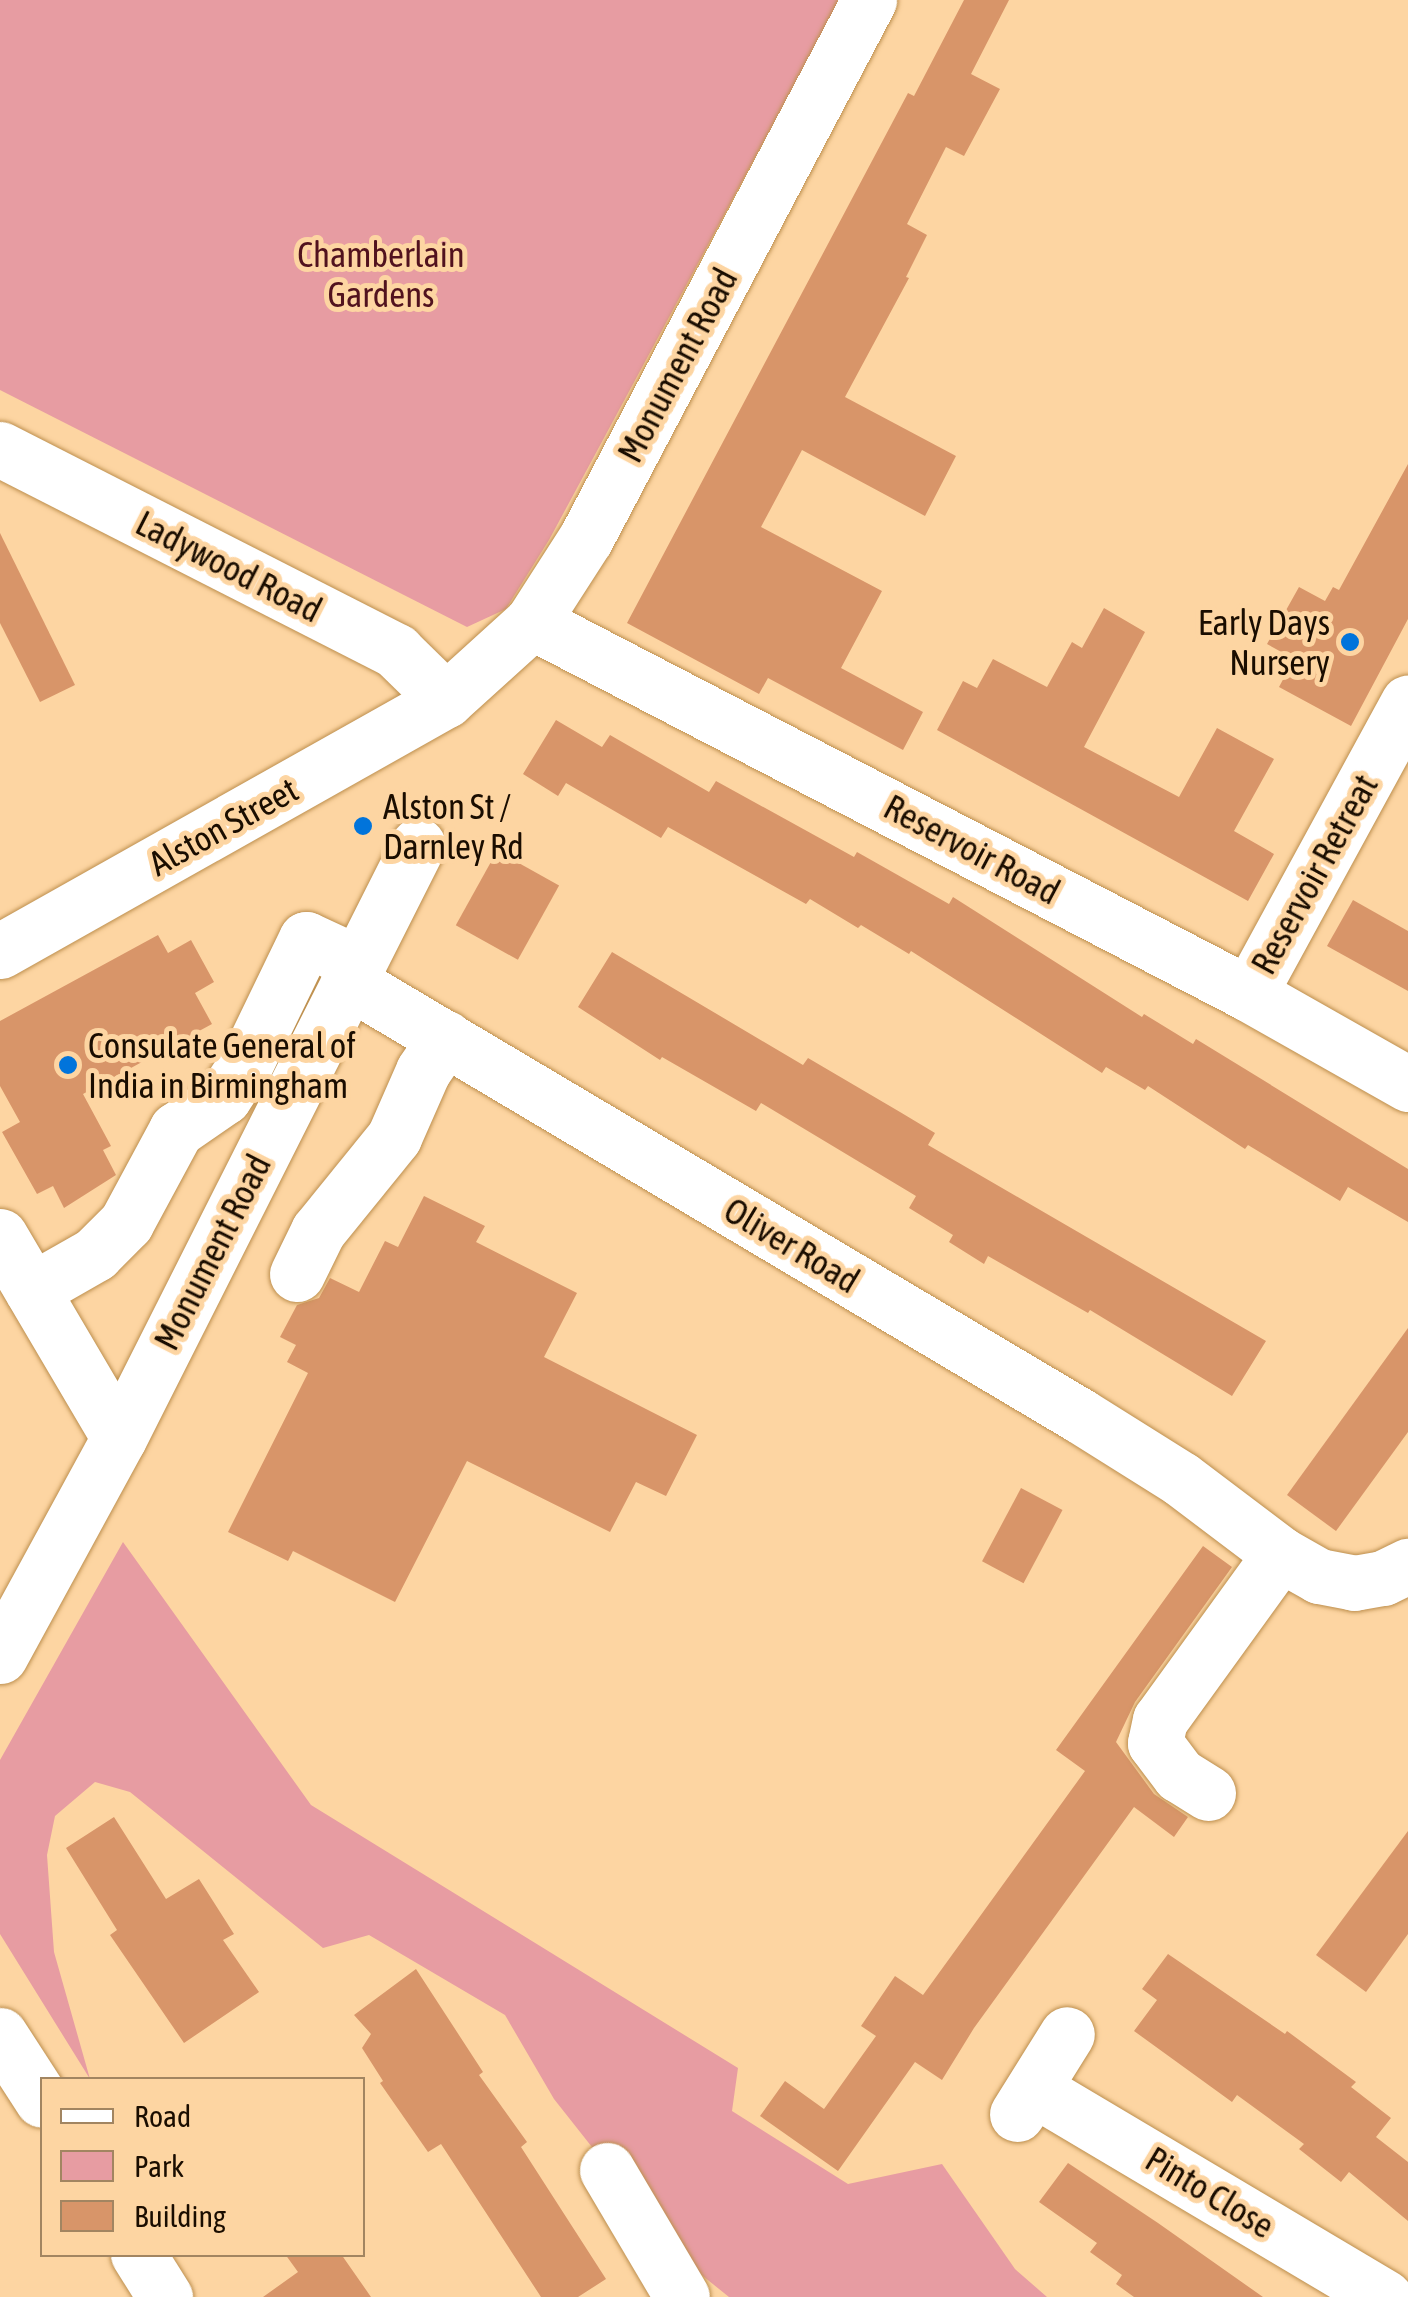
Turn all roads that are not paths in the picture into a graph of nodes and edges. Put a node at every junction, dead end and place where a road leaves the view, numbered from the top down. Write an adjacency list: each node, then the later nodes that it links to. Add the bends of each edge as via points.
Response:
1 (869, 0): 3 (street, Monument Road, via 586,538)
2 (0, 450): 4 (street, Ladywood Road, via 396,652)
3 (532, 622): 4 (street, Monument Road); 9 (street, Reservoir Road)
4 (446, 700): 7 (street, Alston Street)
5 (1408, 702): 9 (street, Reservoir Retreat)
6 (418, 846): 8 (street, Monument Road)
7 (0, 951)
8 (353, 972): 10 (street, Oliver Road); 14 (street, Oliver Road, via 306,939 245,1066 224,1096 176,1130 126,1223 95,1254); 15 (street, Monument Road)
9 (1248, 994): 11 (street, Reservoir Road)
10 (445, 1038): 13 (street, via 394,1137 318,1231); 16 (street, Oliver Road, via 1080,1415)
11 (1408, 1084)
12 (0, 1236): 14 (street)
13 (296, 1274)
14 (32, 1290): 15 (street)
15 (118, 1438): 18 (street, Monument Road)
16 (1280, 1554): 17 (street, Oliver Road, via 1319,1576 1354,1584); 19 (street, via 1160,1720 1155,1742 1179,1774)
17 (1408, 1566)
18 (0, 1656)
19 (1208, 1794)
20 (1067, 2034): 27 (street, Pinto Close, via 1025,2101)
21 (0, 2035): 22 (street)
22 (40, 2097)
23 (607, 2170): 26 (street)
24 (140, 2257): 25 (street)
25 (165, 2297)
26 (682, 2297)
27 (1386, 2297)

